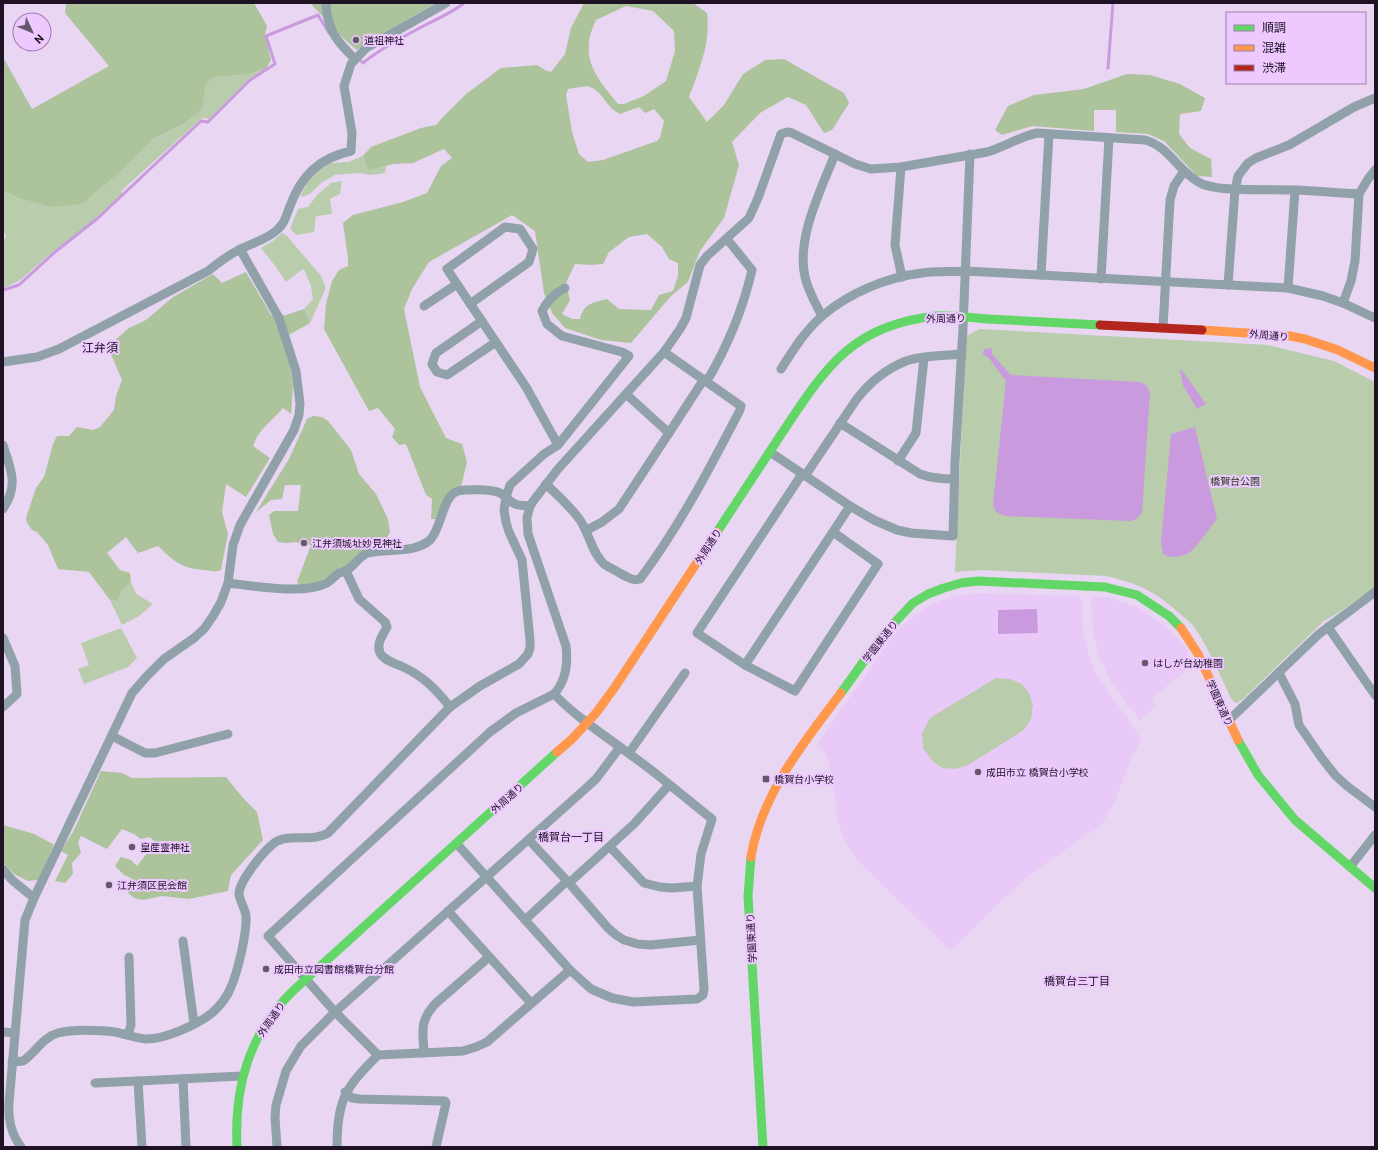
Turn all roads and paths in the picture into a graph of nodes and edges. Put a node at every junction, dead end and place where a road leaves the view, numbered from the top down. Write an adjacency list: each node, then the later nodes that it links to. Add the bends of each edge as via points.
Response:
1 (326, 3): 3 (street, via 327,18 334,36)
2 (446, 3): 3 (street, via 366,48)
3 (355, 59): 16 (street, via 344,86 352,133 351,152 332,157 315,167 294,196 285,222 271,235)
4 (1375, 98): 12 (street, via 1354,107 1289,145 1248,163 1238,176)
5 (1049, 134): 6 (street); 8 (street, via 1026,135 998,149); 18 (street)
6 (1109, 138): 11 (street, via 1152,142 1160,146); 20 (street)
7 (835, 154): 9 (street, via 865,168); 15 (street, via 792,133 781,134 749,218); 29 (street, via 805,241 805,277)
8 (970, 154): 9 (street); 17 (street)
9 (901, 167): 19 (street, via 895,245)
10 (1375, 170): 14 (street)
11 (1184, 171): 12 (street, via 1202,184); 21 (street, via 1171,193)
12 (1235, 190): 13 (street); 23 (street)
13 (1295, 190): 14 (street); 25 (street)
14 (1359, 194): 26 (street, via 1355,261)
15 (727, 239): 35 (street, via 702,261 686,318); 41 (street, via 752,270 731,334)
16 (240, 249): 38 (street, via 192,280 59,349); 59 (street, via 278,318 296,371 300,404 294,430 240,525 233,545)
17 (965, 271): 18 (street); 19 (street); 30 (street)
18 (1040, 275): 20 (street)
19 (902, 277): 29 (street, via 858,293)
20 (1101, 279): 21 (street)
21 (1165, 282): 23 (street); 33 (street)
22 (457, 284): 27 (street); 27 (street, via 447,269 505,227 520,229 533,249 529,262); 28 (street)
23 (1228, 285): 25 (street)
24 (565, 288): 46 (street, via 545,305 542,311 547,324 562,336 629,356)
25 (1288, 288): 26 (street)
26 (1343, 303): 31 (street)
27 (470, 304): 32 (street)
28 (424, 306)
29 (822, 316): 40 (street)
30 (963, 317): 33 (street, 外周通り); 36 (street); 47 (street, 外周通り, via 938,316 901,322 873,333 850,347 814,385)
31 (1375, 318)
32 (482, 321): 34 (street); 34 (street, via 436,353 432,364 437,372 447,376)
33 (1163, 328): 39 (street, 外周通り, via 1290,336)
34 (496, 342): 46 (street, via 526,387)
35 (664, 352): 41 (street); 42 (street)
36 (961, 354): 37 (street); 50 (street)
37 (924, 358): 43 (street, via 907,361 881,375 863,391); 48 (street, via 916,433)
38 (3, 362)
39 (1374, 365)
40 (781, 369)
41 (706, 380): 44 (street); 56 (street, via 741,406 740,410 682,516 640,579 634,580 603,563)
42 (626, 394): 44 (street); 51 (street)
43 (840, 423): 48 (street); 49 (street)
44 (669, 433): 56 (street, via 619,509)
45 (3, 445): 55 (street, via 13,481 10,499)
46 (558, 445): 52 (street, via 544,454 510,485)
47 (770, 452): 49 (street); 71 (street, 外周通り, via 615,687)
48 (898, 461): 50 (street, via 920,474)
49 (804, 475): 54 (street); 63 (street, via 697,633)
50 (954, 479): 54 (street, via 953,536 923,535 897,530)
51 (546, 484): 53 (street); 56 (street, via 575,513)
52 (506, 497): 53 (street, via 515,504); 58 (street, via 499,492 457,492 450,497 437,529 428,541 416,547 366,553); 69 (street, via 506,522 522,560 530,648 520,664 480,686)
53 (530, 506): 66 (street, via 528,534 566,646 564,677)
54 (850, 506): 57 (street)
55 (3, 509)
56 (587, 530)
57 (833, 532): 63 (street); 63 (street, via 878,564 823,649 795,691)
58 (346, 571): 59 (street, via 340,572 321,585 300,588 265,588); 69 (street, via 359,599 385,622 387,627 378,647 381,654 424,678)
59 (228, 583): 73 (street, via 214,616 204,629 164,659 132,693)
60 (1374, 595): 61 (street)
61 (1328, 627): 65 (street); 67 (street)
62 (3, 638): 68 (street, via 14,666 17,694)
63 (745, 665)
64 (685, 673): 75 (street)
65 (1279, 673): 70 (street); 77 (street, via 1295,704 1300,725 1321,757 1335,775)
66 (554, 694): 71 (street); 96 (street, via 516,713 490,732 268,936)
67 (1375, 695)
68 (3, 707)
69 (450, 707): 99 (street, via 328,833 318,838 284,839 274,843 249,870 239,893 246,915 245,932 231,987 224,1001 213,1012)
70 (1228, 721): 82 (street, 学園東通り, via 1258,776 1279,803); 119 (street, 学園東通り, via 1185,632 1169,616 1137,595 1105,587 978,581 943,587 912,604 887,628 789,766 755,838 748,896)
71 (588, 723): 74 (street); 80 (street, 外周通り)
72 (228, 734): 73 (street, via 155,753 145,753)
73 (112, 736): 88 (street)
74 (620, 747): 75 (street); 79 (street, via 596,779)
75 (629, 753): 76 (street)
76 (669, 785): 81 (street); 86 (street, via 712,820 702,854)
77 (1375, 807)
78 (1375, 835): 82 (street)
79 (529, 840): 84 (street); 85 (street)
80 (457, 844): 84 (street); 96 (street, 外周通り)
81 (610, 847): 85 (street); 86 (street, via 644,883 666,888)
82 (1350, 867): 87 (street, 学園東通り)
83 (3, 870): 88 (street)
84 (487, 877): 89 (street); 90 (street)
85 (568, 882): 90 (street); 91 (street, via 608,928 624,940 651,945)
86 (697, 886): 91 (street)
87 (1375, 888)
88 (34, 898): 101 (street, via 25,920)
89 (448, 911): 94 (street); 98 (street)
90 (525, 920): 95 (street)
91 (700, 940): 95 (street, via 704,989 697,999 633,1002 622,1000 591,989)
92 (182, 941): 99 (street)
93 (129, 957): 102 (street, via 131,1025)
94 (489, 957): 97 (street); 103 (street, via 427,1013 423,1028)
95 (570, 970): 97 (street)
96 (306, 979): 98 (street); 106 (street, 外周通り, via 283,1001 259,1034)
97 (531, 1003): 103 (street, via 487,1042 463,1051)
98 (335, 1012): 104 (street); 116 (street, via 301,1046 286,1071 276,1105)
99 (194, 1024): 102 (street, via 153,1038)
100 (3, 1032): 101 (street)
101 (14, 1033): 105 (street)
102 (128, 1035): 105 (street, via 80,1031 57,1033 49,1037 23,1062)
103 (424, 1054): 104 (street)
104 (378, 1055): 110 (street)
105 (12, 1062): 111 (street)
106 (242, 1076): 107 (street); 115 (street, 外周通り, via 236,1105)
107 (183, 1079): 108 (street); 114 (street)
108 (138, 1081): 109 (street); 113 (street)
109 (95, 1083)
110 (345, 1092): 117 (street, via 339,1108); 118 (street, via 352,1098 360,1099 445,1101)
111 (6, 1122): 112 (street)
112 (21, 1147)
113 (142, 1147)
114 (186, 1147)
115 (236, 1147)
116 (277, 1147)
117 (336, 1147)
118 (436, 1147)
119 (763, 1147)

